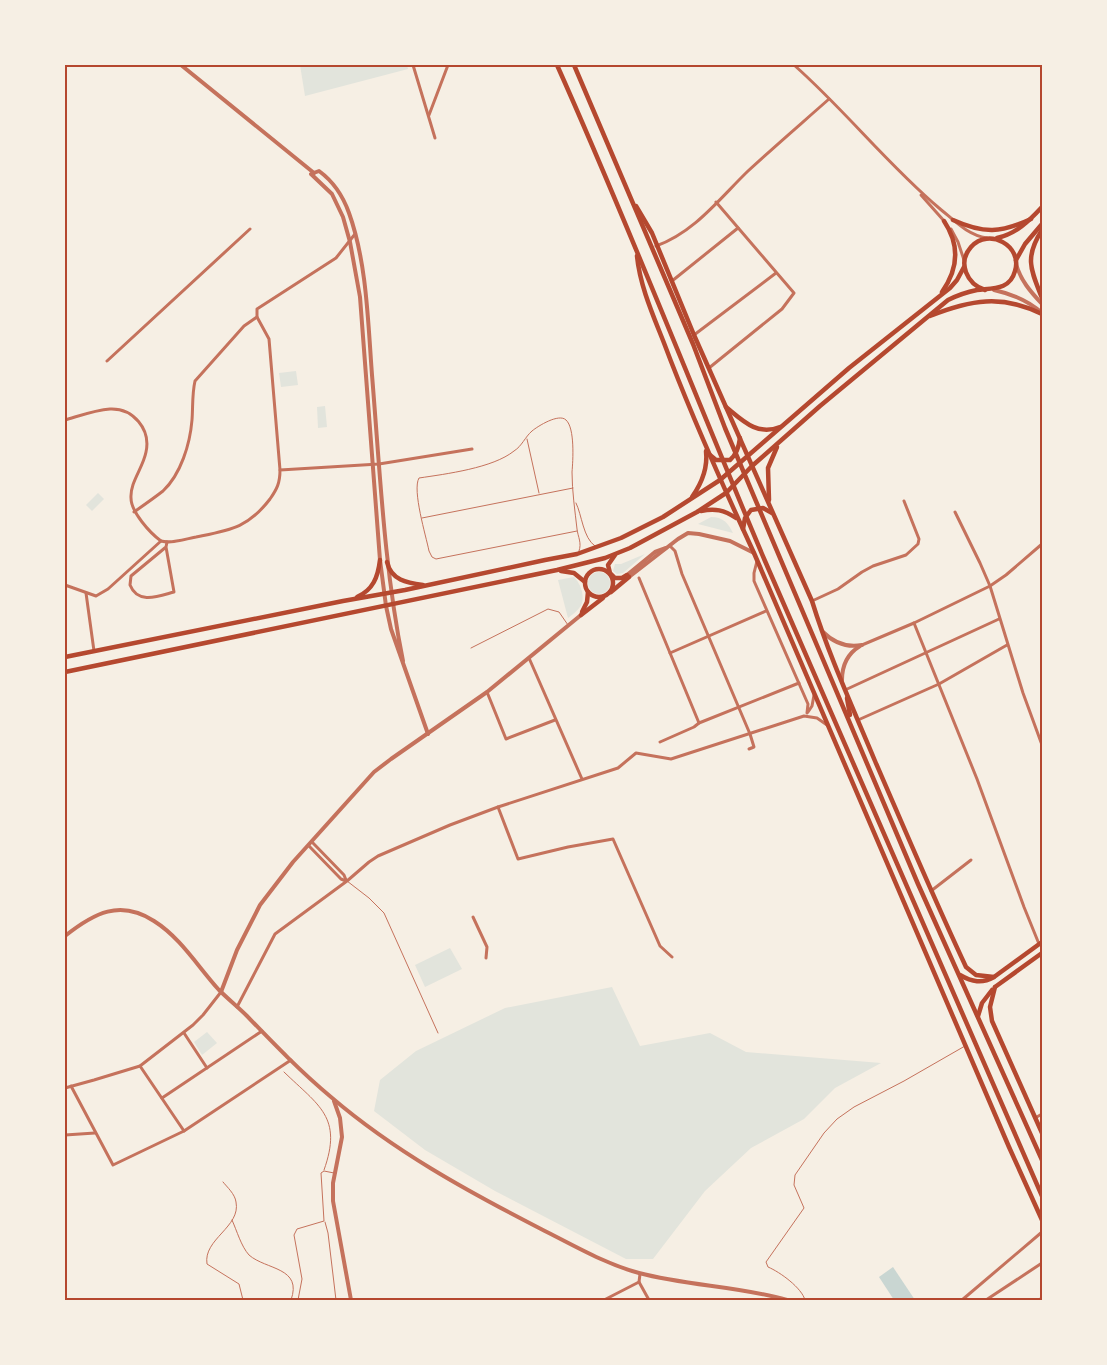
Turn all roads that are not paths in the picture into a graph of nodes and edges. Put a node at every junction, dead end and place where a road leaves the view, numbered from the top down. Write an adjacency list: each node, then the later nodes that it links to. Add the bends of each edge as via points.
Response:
1 (180, 65): 10 (street)
2 (413, 65): 8 (street)
3 (448, 65): 8 (street)
4 (557, 65): 27 (main road)
5 (574, 65): 12 (main road)
6 (794, 65): 7 (street)
7 (829, 99): 11 (street); 13 (street)
8 (428, 115): 9 (street)
9 (435, 138)
10 (315, 172): 22 (street, via 328,178 337,188); 24 (street, via 332,194)
11 (916, 188): 16 (street); 17 (street)
12 (628, 192): 25 (main road); 26 (main road)
13 (716, 202): 19 (street); 25 (street, via 689,230)
14 (1042, 207): 15 (main road)
15 (1031, 219): 16 (main road, via 1004,230 992,231 971,228); 23 (main road, via 1013,233)
16 (953, 220): 23 (street, via 977,235)
17 (944, 222): 29 (street, via 956,238); 34 (main road, via 955,242 955,256 949,280)
18 (1042, 224): 28 (main road, via 1025,244)
19 (738, 228): 30 (street); 31 (street)
20 (250, 230): 41 (street)
21 (1042, 230): 35 (main road, via 1030,260)
22 (355, 234): 24 (street); 53 (street, via 366,296)
23 (991, 238): 28 (main road, via 1008,245); 29 (main road, via 975,243)
24 (350, 242): 38 (street, via 336,258 258,307); 52 (street, via 360,296)
25 (657, 245): 26 (street); 31 (main road)
26 (651, 248): 129 (main road)
27 (636, 250): 49 (main road, via 638,271 648,301); 136 (main road)
28 (1016, 262): 33 (main road, via 1012,278); 36 (street, via 1026,287)
29 (965, 263): 32 (main road, via 971,281); 34 (main road, via 957,280)
30 (776, 273): 40 (street); 42 (street, via 794,293 782,309)
31 (672, 281): 40 (main road)
32 (985, 290): 33 (main road); 39 (main road, via 955,297)
33 (994, 290): 37 (street, via 1020,298)
34 (937, 298): 45 (main road)
35 (1042, 298)
36 (1042, 304)
37 (1042, 314): 39 (main road, via 1016,305 985,301 962,304)
38 (257, 317): 55 (street, via 269,339); 64 (street, via 244,326 195,381 189,438 180,466 163,490)
39 (926, 318): 48 (main road)
40 (694, 335): 42 (main road)
41 (107, 361)
42 (709, 368): 43 (main road)
43 (725, 405): 45 (main road, via 754,428 769,430); 46 (main road)
44 (65, 420): 64 (street, via 111,409 128,414 141,424 147,450 132,491)
45 (784, 425): 51 (main road)
46 (740, 437): 49 (main road, via 736,455 730,460 716,460); 51 (main road)
47 (527, 438): 57 (lane, via 547,422 560,418 567,420 573,445); 59 (lane); 68 (lane, via 512,453 498,460 420,478 417,493)
48 (779, 442): 54 (main road); 63 (main road, via 768,468)
49 (706, 447): 56 (main road); 60 (main road, via 703,478)
50 (472, 449): 53 (street)
51 (748, 456): 54 (main road); 56 (main road)
52 (372, 464): 53 (street); 55 (street); 81 (street)
53 (379, 464): 83 (street)
54 (752, 466): 58 (main road); 63 (main road)
55 (280, 470): 73 (street, via 279,486 259,513 244,524)
56 (720, 480): 58 (main road); 60 (main road)
57 (574, 488): 59 (lane); 62 (lane)
58 (726, 493): 65 (main road); 69 (main road)
59 (539, 495): 68 (lane)
60 (690, 500): 76 (main road, via 663,517)
61 (904, 500): 98 (street, via 919,539 914,549 906,556 873,566 838,589)
62 (575, 501): 71 (lane); 76 (lane, via 591,543)
63 (770, 504): 67 (main road)
64 (134, 512): 72 (street)
65 (697, 512): 69 (main road, via 717,509); 80 (main road)
66 (955, 512): 91 (street)
67 (775, 515): 70 (main road, via 763,508 751,510); 98 (main road)
68 (422, 518): 71 (lane, via 428,551 436,559)
69 (737, 518): 70 (main road)
70 (743, 529): 78 (main road)
71 (577, 531): 79 (lane, via 581,546)
72 (161, 540): 73 (street); 94 (street, via 108,589 96,596)
73 (167, 542): 77 (street)
74 (1042, 544): 91 (street)
75 (670, 546): 78 (street, via 685,535 696,533 738,544); 86 (street, via 656,552); 107 (street, via 675,551)
76 (598, 547): 79 (main road)
77 (166, 548): 77 (street, via 174,592 148,599 136,594 130,585 131,576)
78 (754, 553): 82 (main road)
79 (577, 554): 89 (main road)
80 (616, 554): 84 (main road); 85 (main road, via 608,565)
81 (380, 560): 95 (street); 97 (main road, via 372,585 361,595)
82 (758, 561): 101 (street, via 754,581); 123 (main road)
83 (387, 562): 89 (main road, via 398,578 413,584); 92 (street)
84 (557, 570): 88 (main road, via 574,573); 99 (main road)
85 (611, 575): 86 (main road, via 619,578); 88 (main road, via 604,569 594,570 587,575); 96 (main road, via 612,590)
86 (628, 576): 96 (main road)
87 (639, 578): 112 (street)
88 (585, 582): 93 (main road)
89 (435, 584): 92 (main road)
90 (65, 585): 94 (street)
91 (990, 586): 103 (street); 104 (street)
92 (390, 592): 95 (main road); 99 (street)
93 (588, 592): 96 (main road, via 596,597); 102 (main road)
94 (86, 593): 111 (street)
95 (384, 593): 97 (main road); 100 (street)
96 (607, 595): 102 (main road)
97 (344, 601): 111 (main road)
98 (812, 601): 106 (main road)
99 (392, 604): 100 (main road); 116 (street)
100 (386, 606): 116 (street); 117 (main road)
101 (766, 611): 107 (street); 119 (street)
102 (581, 616): 105 (street)
103 (999, 619): 109 (street); 113 (street)
104 (914, 623): 108 (street); 113 (street)
105 (568, 625): 110 (lane, via 559,612 548,609); 115 (street)
106 (820, 628): 108 (street, via 839,644); 118 (main road)
107 (709, 636): 112 (street); 124 (street)
108 (862, 645): 118 (street, via 846,659)
109 (1007, 645): 120 (street); 134 (street)
110 (471, 648)
111 (94, 651): 114 (main road)
112 (670, 652): 128 (street)
113 (927, 652): 120 (street); 121 (street)
114 (65, 657)
115 (529, 658): 122 (street); 126 (street)
116 (403, 661): 131 (street)
117 (65, 672)
118 (842, 681): 121 (main road)
119 (799, 683): 124 (street); 125 (street, via 808,704)
120 (939, 684): 127 (street); 149 (street, via 1024,907)
121 (845, 690): 127 (main road); 129 (main road)
122 (487, 692): 126 (street, via 506,739); 131 (street)
123 (814, 694): 125 (street); 130 (main road)
124 (739, 707): 128 (street); 132 (street)
125 (806, 715): 130 (street); 132 (street)
126 (556, 720): 137 (street)
127 (858, 720): 129 (street); 138 (main road)
128 (699, 723): 133 (street)
129 (851, 724): 140 (main road)
130 (828, 725): 139 (main road)
131 (428, 734): 142 (street, via 374,772)
132 (750, 734): 135 (street, via 754,747); 137 (street, via 671,759 636,753 618,768)
133 (660, 742)
134 (1042, 745)
135 (749, 749)
136 (856, 770): 139 (main road); 181 (main road)
137 (582, 779): 141 (street)
138 (889, 792): 140 (street); 146 (main road)
139 (859, 797): 162 (main road)
140 (883, 800): 153 (main road)
141 (498, 806): 145 (street, via 378,856); 151 (street, via 518,859 614,839 660,946)
142 (312, 842): 143 (street); 145 (street)
143 (309, 846): 145 (street); 156 (street, via 260,906 237,950)
144 (971, 860): 146 (street)
145 (346, 881): 157 (street, via 275,934); 161 (lane, via 384,913)
146 (930, 891): 154 (main road, via 966,967 976,975)
147 (473, 917): 152 (street, via 487,947)
148 (65, 936): 156 (street, via 103,911 136,912 154,921 180,942)
149 (1041, 943): 154 (main road)
150 (1042, 953): 155 (main road)
151 (672, 957)
152 (486, 958)
153 (960, 975): 154 (main road, via 981,982); 158 (main road)
154 (994, 977)
155 (995, 988): 158 (main road, via 982,1004); 172 (main road, via 990,1007 992,1021)
156 (221, 992): 157 (street); 160 (street, via 204,1015)
157 (237, 1007): 159 (street)
158 (978, 1016): 177 (main road)
159 (262, 1031): 163 (street); 165 (street)
160 (184, 1033): 164 (street); 165 (street)
161 (438, 1033)
162 (965, 1046): 183 (main road); 198 (lane, via 838,1119 795,1175 794,1185 804,1208 766,1262 768,1267 803,1293)
163 (291, 1060): 170 (street); 173 (street)
164 (140, 1066): 167 (street); 169 (street)
165 (207, 1068): 169 (street)
166 (284, 1072): 178 (lane, via 321,1108 329,1121 332,1140)
167 (71, 1086): 168 (street); 174 (street)
168 (65, 1088)
169 (162, 1098): 173 (street)
170 (333, 1099): 179 (street, via 342,1132); 187 (street, via 400,1149 464,1189 590,1254)
171 (1042, 1114): 172 (street)
172 (1035, 1118): 175 (main road)
173 (184, 1132): 174 (street, via 113,1165)
174 (95, 1133): 176 (street)
175 (1042, 1133)
176 (65, 1135)
177 (1042, 1160)
178 (324, 1171): 179 (lane); 184 (lane, via 320,1177)
179 (335, 1173): 194 (street, via 332,1200)
180 (223, 1182): 182 (lane, via 236,1202)
181 (1042, 1196)
182 (232, 1220): 190 (lane, via 207,1251 206,1258 210,1268 239,1284); 191 (lane, via 248,1254 289,1277 293,1286)
183 (1042, 1220)
184 (324, 1221): 192 (lane, via 298,1229 294,1234 302,1279); 193 (lane)
185 (1042, 1232): 189 (street)
186 (1042, 1263): 200 (street)
187 (640, 1274): 188 (street); 197 (street)
188 (639, 1282): 195 (street); 196 (street)
189 (967, 1298): 199 (street)
190 (243, 1300)
191 (291, 1300)
192 (298, 1300)
193 (336, 1300)
194 (351, 1300)
195 (604, 1300)
196 (649, 1300)
197 (787, 1300)
198 (805, 1300)
199 (962, 1300)
200 (986, 1300)

